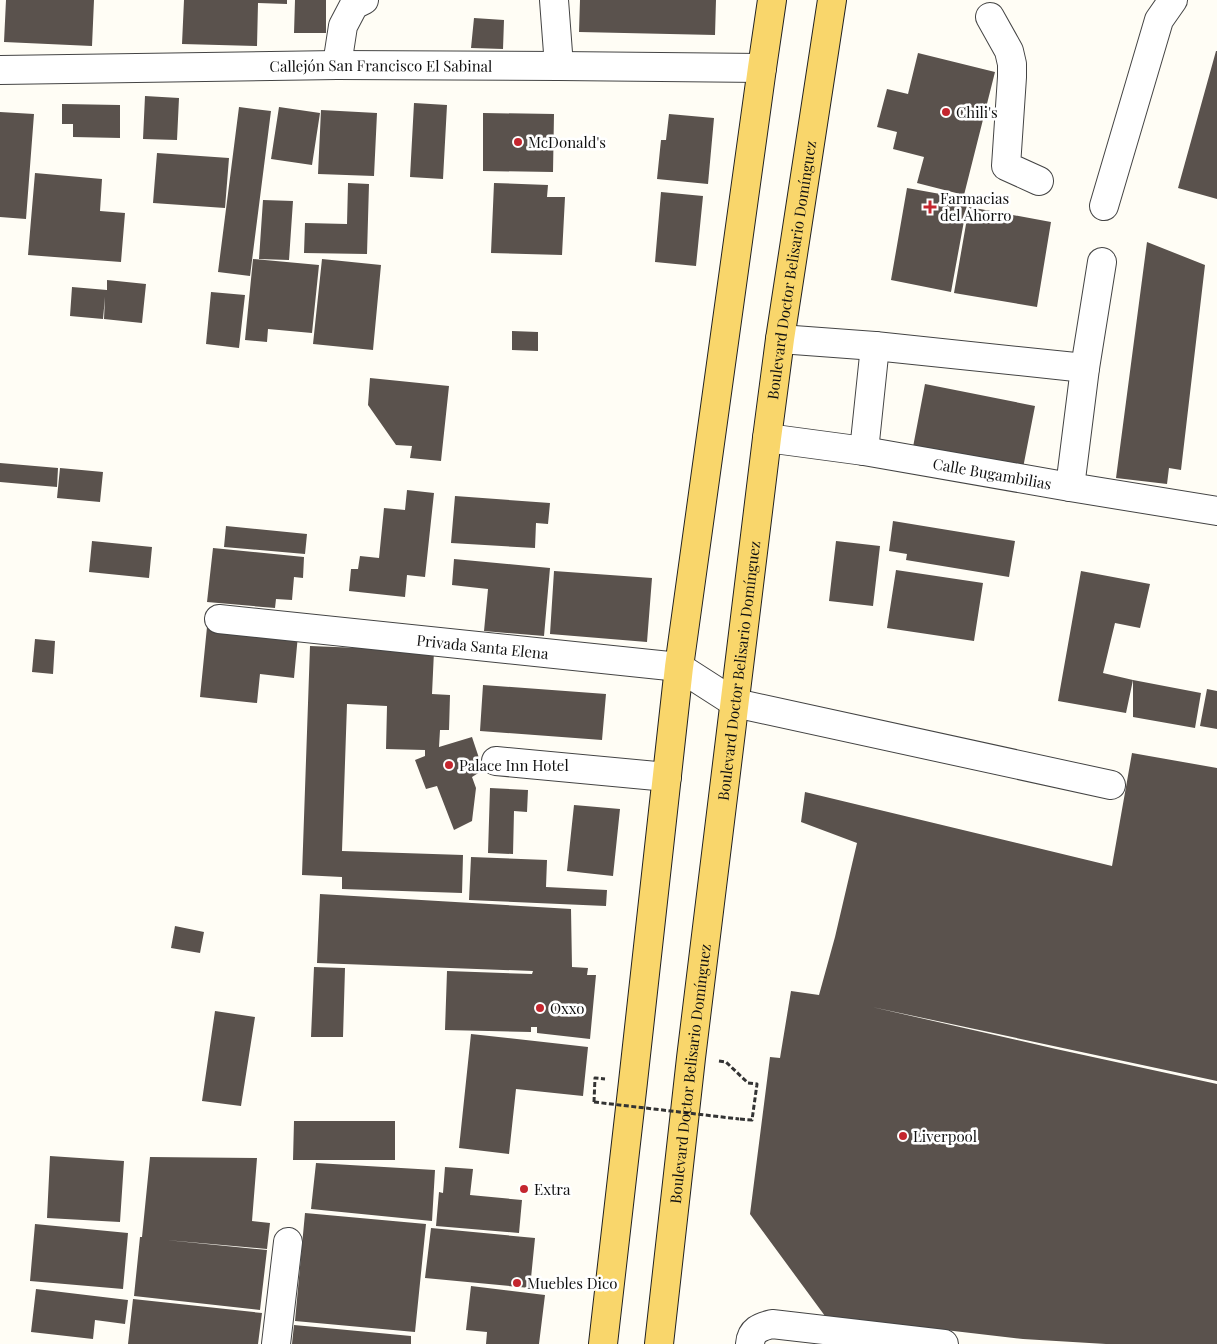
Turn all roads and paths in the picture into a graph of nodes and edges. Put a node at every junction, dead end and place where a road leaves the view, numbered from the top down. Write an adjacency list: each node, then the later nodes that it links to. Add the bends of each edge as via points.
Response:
1 (364, 0): 7 (street, via 354,5 343,26)
2 (554, 0): 8 (street)
3 (772, 0): 9 (main road)
4 (832, 0): 14 (main road, Boulevard Doctor Belisario Domínguez)
5 (1172, 0): 12 (street, via 1159,20)
6 (990, 17): 11 (street, via 1009,51 1012,64 1006,166)
7 (337, 65): 8 (street, Callejón San Francisco El Sabinal); 10 (street, Callejón San Francisco El Sabinal)
8 (559, 66): 9 (street, Callejón San Francisco El Sabinal)
9 (762, 68): 22 (main road)
10 (0, 70)
11 (1040, 181)
12 (1104, 206)
13 (1102, 262): 16 (street)
14 (780, 339): 15 (street); 17 (main road, Boulevard Doctor Belisario Domínguez)
15 (875, 346): 16 (street); 18 (street)
16 (1085, 368): 19 (street)
17 (767, 438): 18 (street, Calle Bugambilias); 23 (main road, Boulevard Doctor Belisario Domínguez)
18 (864, 451): 19 (street, Calle Bugambilias)
19 (1070, 487): 20 (street, Calle Bugambilias)
20 (1217, 511)
21 (219, 619): 22 (street, Privada Santa Elena)
22 (679, 667): 23 (street, Privada Santa Elena); 25 (main road)
23 (735, 704): 26 (street); 27 (main road, Boulevard Doctor Belisario Domínguez)
24 (496, 761): 25 (street)
25 (667, 777): 32 (main road)
26 (1112, 784)
27 (691, 1058): 28 (path, bridge, via 726,1062 748,1083 757,1084 752,1120 594,1102); 33 (main road, Boulevard Doctor Belisario Domínguez)
28 (595, 1078)
29 (288, 1242): 31 (street)
30 (904, 1341): 34 (street, via 772,1324 754,1331); 35 (street)
31 (276, 1344)
32 (603, 1344)
33 (659, 1344)
34 (750, 1344)
35 (944, 1344)

